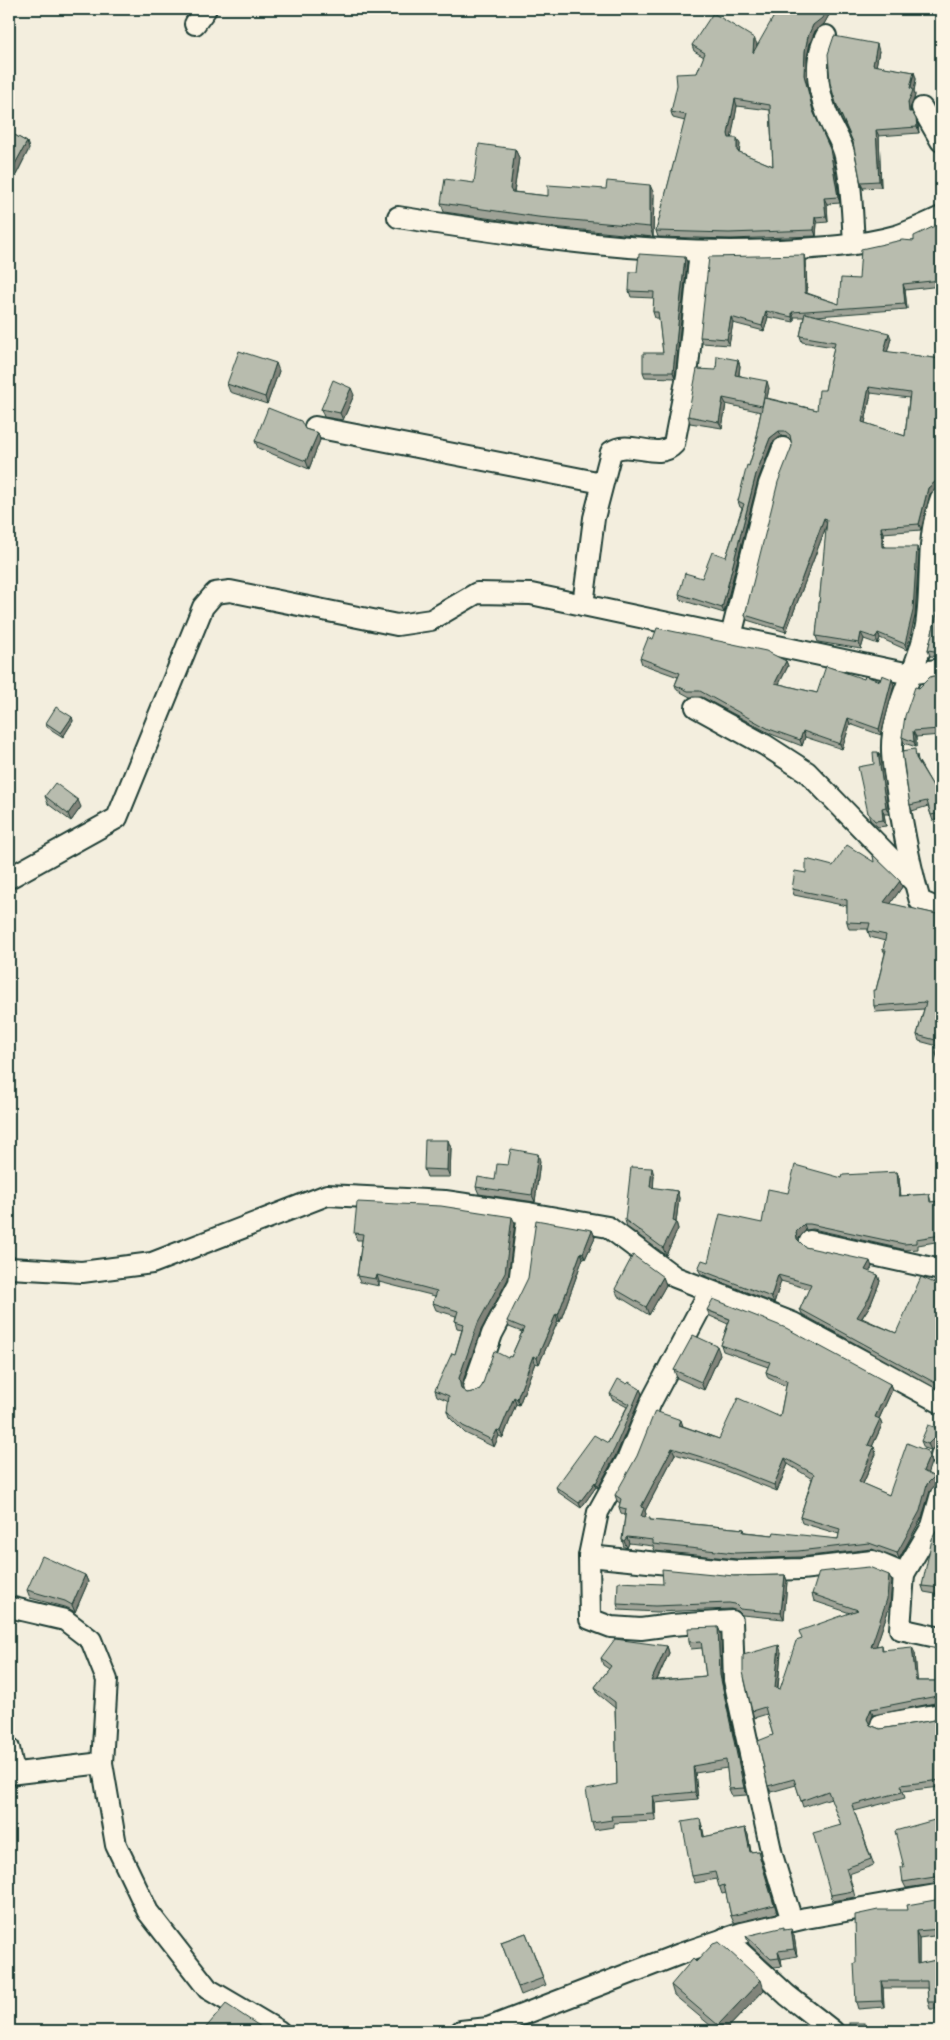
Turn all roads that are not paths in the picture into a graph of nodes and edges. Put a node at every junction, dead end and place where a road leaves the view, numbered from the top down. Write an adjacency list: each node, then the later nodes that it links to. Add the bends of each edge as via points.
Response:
1 (826, 36): 6 (street, via 817,69 819,88 846,158)
2 (922, 108): 3 (street)
3 (941, 141)
4 (398, 217): 7 (street, via 640,250)
5 (941, 217): 6 (street, via 900,234)
6 (854, 243): 7 (street, via 748,252)
7 (700, 251): 10 (street, via 687,376 674,444 663,451 614,449)
8 (315, 427): 10 (street)
9 (783, 448): 13 (street, via 770,484)
10 (602, 483): 12 (street, via 594,518)
11 (941, 498): 15 (street, via 936,510 929,564 924,638)
12 (583, 605): 13 (street); 17 (street, via 531,594 477,593 431,620 398,625 230,591 215,593 203,607 116,818)
13 (731, 636): 15 (street)
14 (941, 670): 15 (street)
15 (910, 674): 18 (street, via 893,733 892,751 903,831)
16 (696, 707): 18 (street, via 806,772)
17 (14, 868)
18 (915, 883): 19 (street, via 920,901)
19 (941, 910)
20 (528, 1213): 22 (street, via 445,1202 327,1195 152,1264 82,1272); 24 (street, via 608,1227 676,1277); 25 (street, via 520,1283 492,1334)
21 (810, 1241): 23 (street)
22 (9, 1268)
23 (941, 1270)
24 (709, 1292): 26 (street, via 793,1323); 28 (street, via 650,1402 628,1458 598,1512)
25 (473, 1388)
26 (941, 1403)
27 (941, 1494): 29 (street, via 932,1526)
28 (589, 1556): 29 (street, via 737,1570 801,1569 873,1562); 38 (street, via 590,1619 611,1627 641,1629 732,1621 734,1680 772,1855)
29 (904, 1574): 31 (street, via 900,1629)
30 (9, 1607): 35 (street, via 65,1620 91,1640 107,1680)
31 (941, 1638)
32 (941, 1714): 33 (street)
33 (881, 1724)
34 (9, 1748): 36 (street)
35 (102, 1763): 36 (street); 41 (street, via 116,1844 148,1912 208,1989)
36 (11, 1773)
37 (941, 1894): 38 (street)
38 (792, 1921): 39 (street)
39 (726, 1938): 40 (street); 43 (street)
40 (509, 2026): 42 (street)
41 (279, 2031)
42 (461, 2031)
43 (833, 2031)

